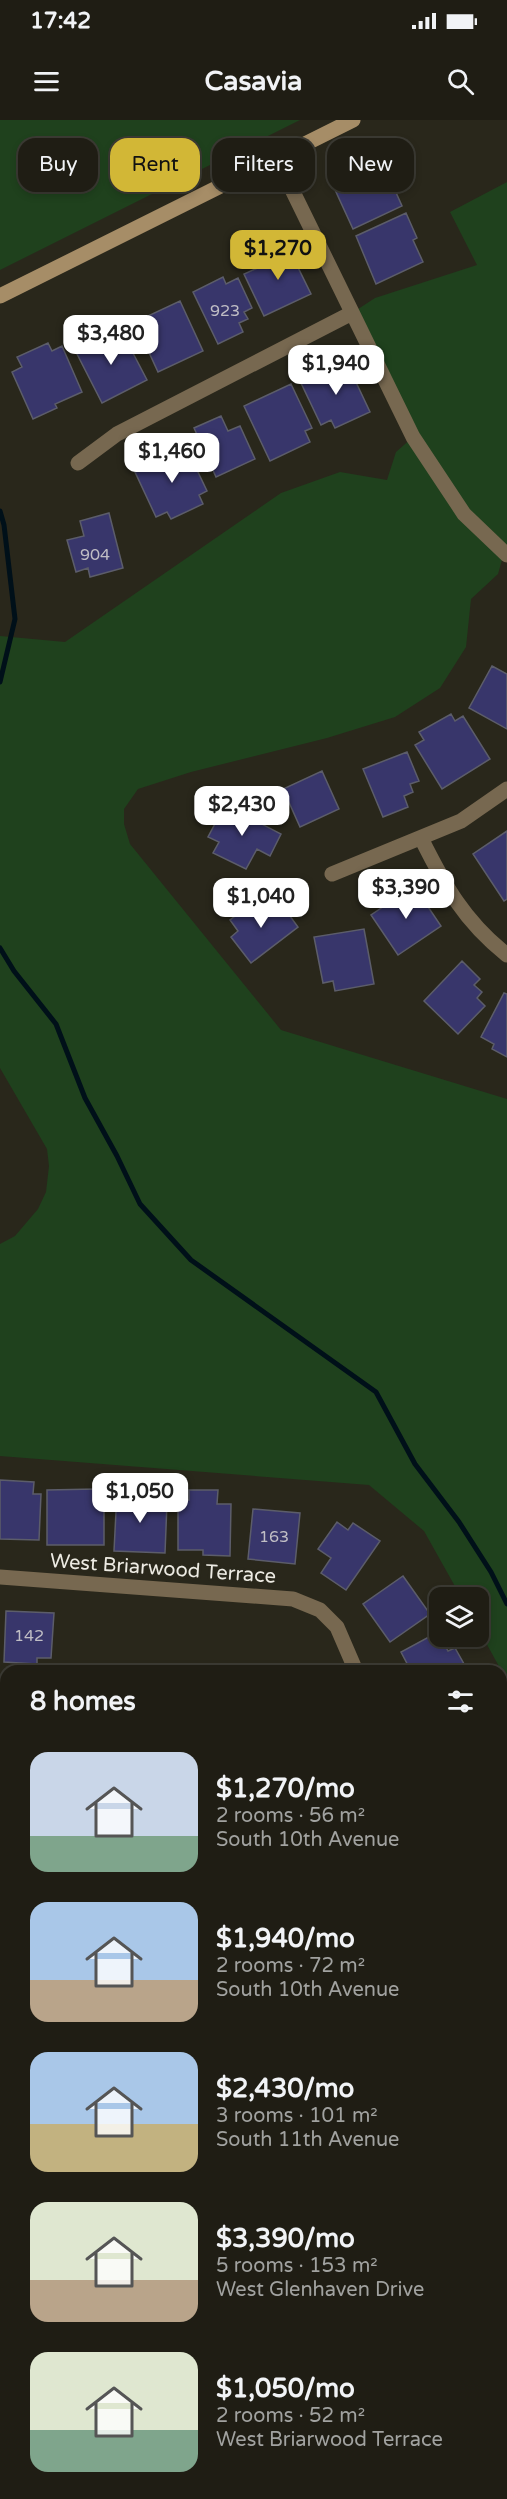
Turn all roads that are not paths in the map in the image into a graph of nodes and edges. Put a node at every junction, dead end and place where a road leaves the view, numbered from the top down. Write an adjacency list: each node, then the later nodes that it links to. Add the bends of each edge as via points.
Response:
1 (353, 120): 2 (street)
2 (315, 140)
3 (212, 191): 5 (street)
4 (293, 192): 6 (street)
5 (0, 296)
6 (352, 313): 7 (street, via 117,434); 8 (street, via 428,461 464,514)
7 (78, 463)
8 (507, 555)
9 (507, 789): 10 (street, via 461,820)
10 (421, 838): 11 (street); 12 (street, via 448,892)
11 (332, 874)
12 (507, 955)
13 (0, 1577): 14 (street, West Briarwood Terrace, via 293,1599 320,1610 337,1627)
14 (353, 1665)

